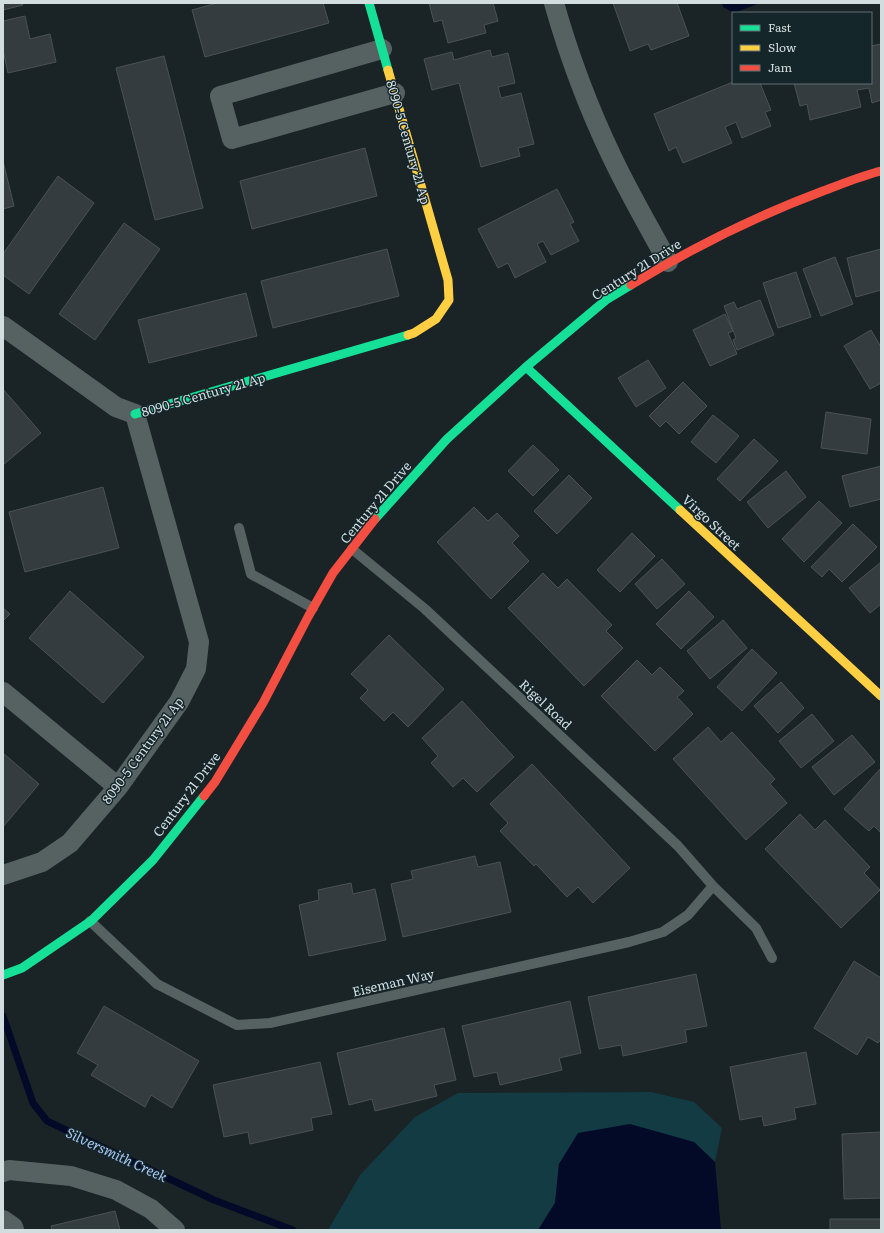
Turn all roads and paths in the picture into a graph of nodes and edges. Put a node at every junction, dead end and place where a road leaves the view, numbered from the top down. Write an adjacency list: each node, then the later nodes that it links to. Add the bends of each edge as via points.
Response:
1 (369, 3): 3 (street, 8090-5 Century 21 Ap)
2 (554, 3): 6 (street, via 566,42 612,158)
3 (382, 49): 4 (street, 8090-5 Century 21 Ap); 4 (street, via 220,96 232,139)
4 (395, 93): 9 (street, 8090-5 Century 21 Ap, via 448,280 449,300 436,319 414,333)
5 (881, 171): 6 (street, Century 21 Drive, via 794,202)
6 (668, 262): 8 (street, Century 21 Drive, via 606,300)
7 (3, 326): 9 (street, via 116,407)
8 (526, 368): 11 (street, Century 21 Drive, via 447,439 370,525); 14 (street, Virgo Street)
9 (136, 414): 15 (street, 8090-5 Century 21 Ap, via 199,642 196,669 179,702)
10 (239, 528): 12 (lane, via 251,574)
11 (352, 549): 12 (street, Century 21 Drive, via 333,573); 17 (lane, Rigel Road, via 425,609 567,741 678,846)
12 (313, 608): 18 (street, Century 21 Drive, via 263,703 215,782 153,860)
13 (3, 692): 15 (street)
14 (881, 696)
15 (118, 787): 16 (street, 8090-5 Century 21 Ap, via 70,843 42,862)
16 (3, 875)
17 (713, 886): 18 (lane, Eiseman Way, via 688,915 663,932 629,942 263,1024 237,1025 157,984); 19 (lane, Rigel Road, via 756,928)
18 (90, 921): 20 (street, Century 21 Drive, via 22,968)
19 (772, 958)
20 (3, 975)
21 (3, 1172): 24 (street, via 9,1170 71,1176 116,1190 151,1208)
22 (3, 1220): 23 (street)
23 (14, 1230)
24 (175, 1230)

